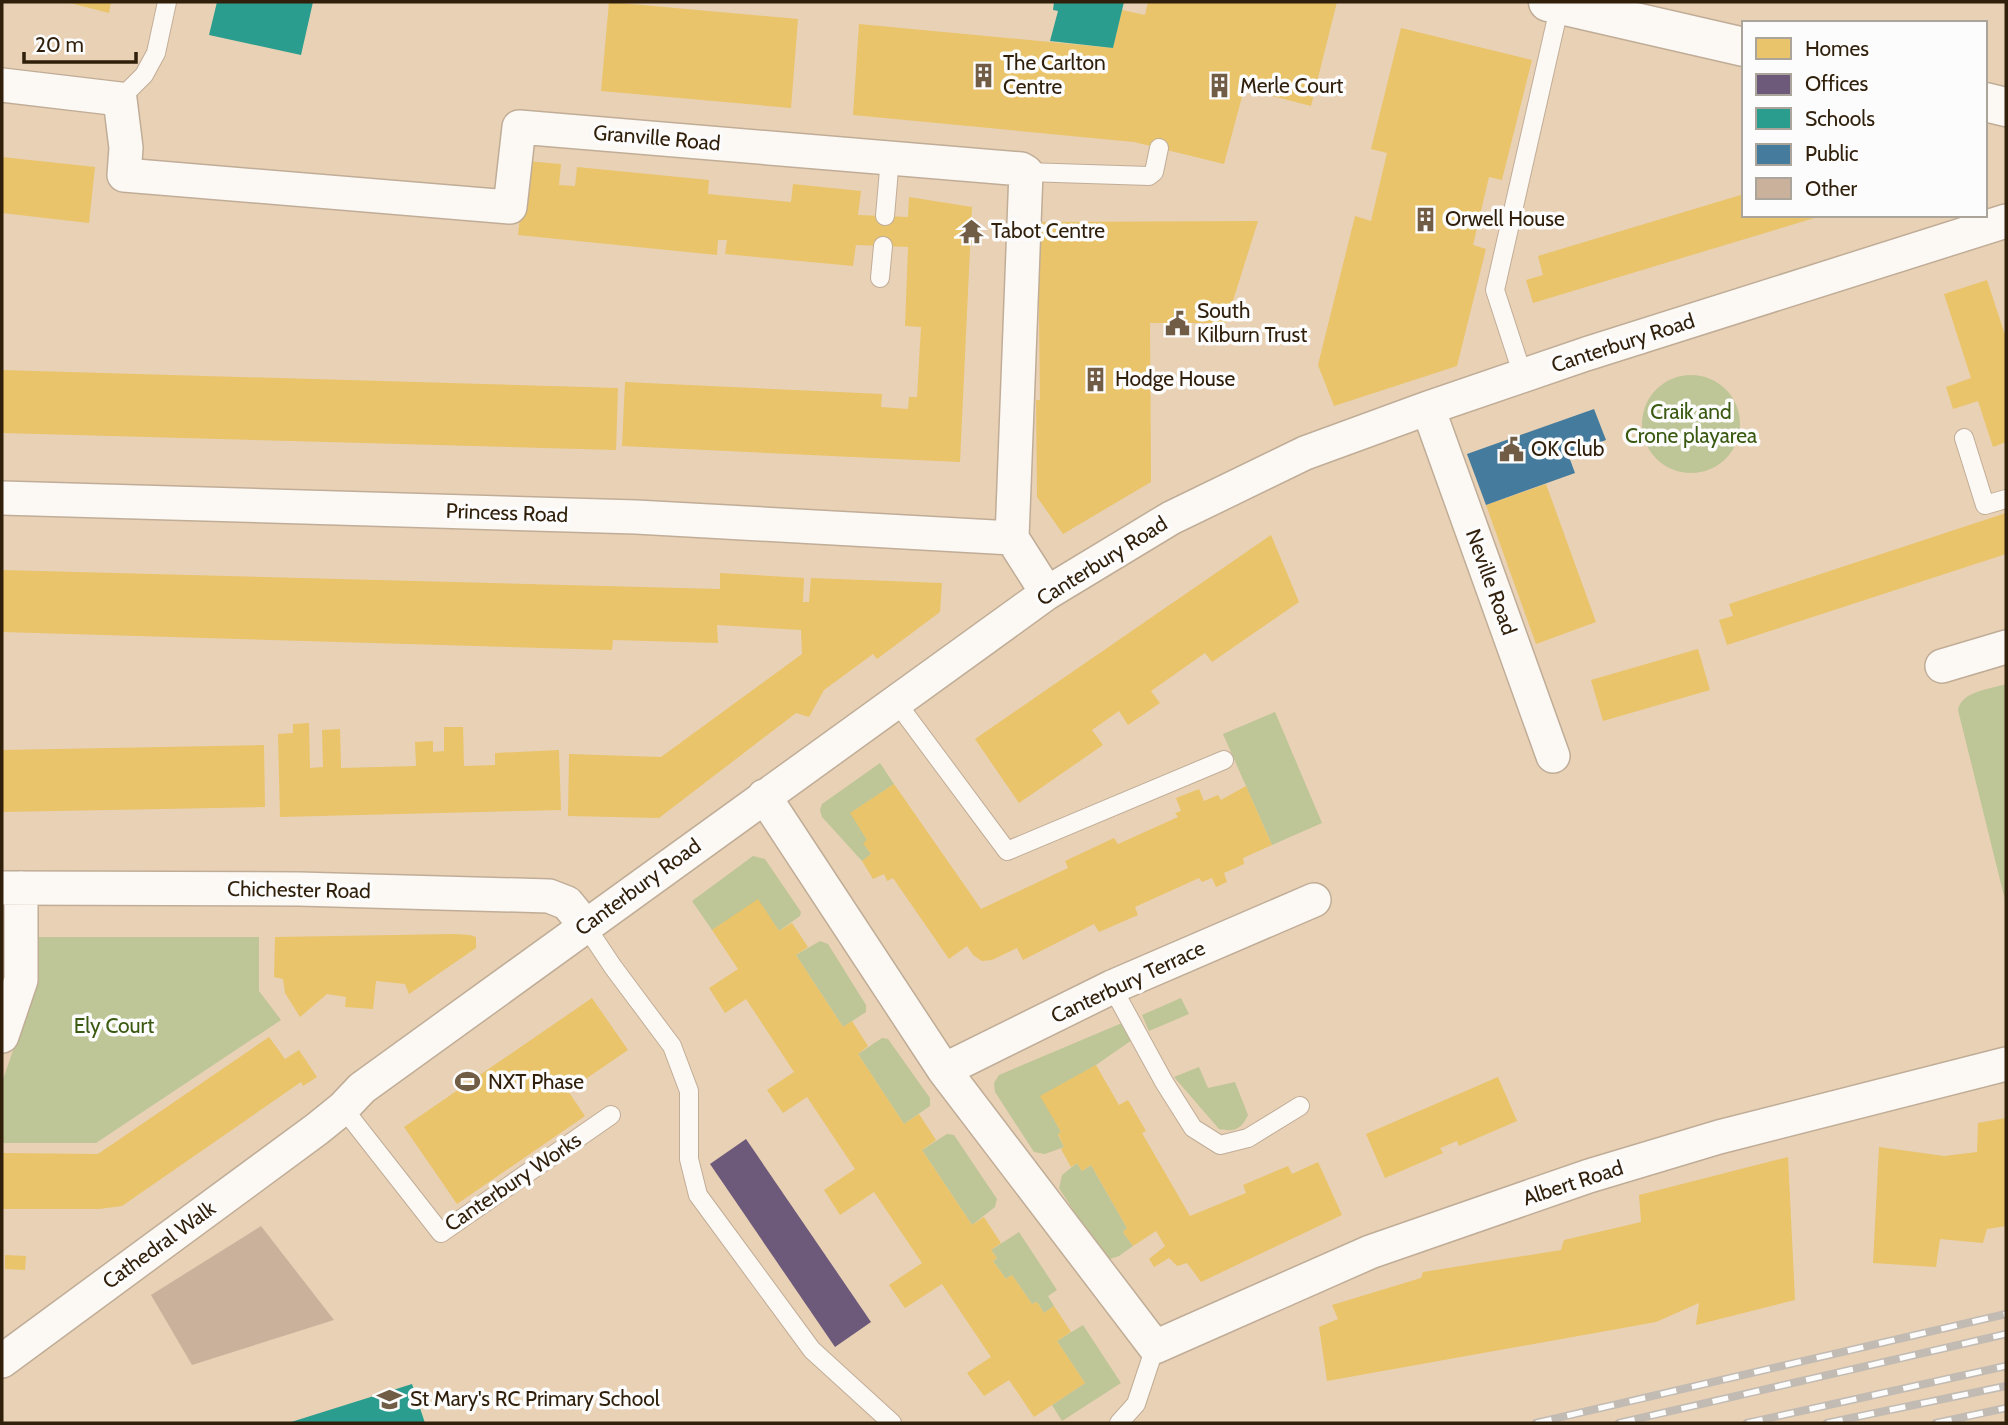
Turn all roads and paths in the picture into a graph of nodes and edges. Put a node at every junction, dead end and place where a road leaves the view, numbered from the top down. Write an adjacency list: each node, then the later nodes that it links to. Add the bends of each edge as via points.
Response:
1 (167, 2): 5 (lane, via 156,53 144,75)
2 (1554, 3): 3 (main road); 15 (lane, via 1495,290)
3 (1742, 47)
4 (2, 85): 5 (street)
5 (120, 99): 9 (street, Granville Road, via 124,175 510,207 519,127)
6 (1987, 102): 7 (main road)
7 (2006, 107)
8 (1159, 148): 10 (lane, via 1149,176)
9 (890, 158): 10 (street, Granville Road); 11 (lane)
10 (1026, 172): 20 (street)
11 (886, 216)
12 (2006, 221): 15 (street, Canterbury Road)
13 (883, 246): 14 (lane)
14 (880, 278)
15 (1523, 376): 16 (street, Canterbury Road)
16 (1428, 408): 21 (street, Canterbury Road, via 1305,453 1171,518); 25 (street, Neville Road)
17 (1965, 438): 19 (lane, via 1985,505)
18 (2, 498): 20 (street, Princess Road, via 636,517)
19 (2006, 499)
20 (1012, 538): 21 (street)
21 (1047, 593): 24 (street, Canterbury Road)
22 (2006, 647): 23 (street)
23 (1942, 666)
24 (897, 703): 26 (lane, via 1007,851); 27 (street, Canterbury Road)
25 (1553, 755)
26 (1224, 760)
27 (764, 796): 30 (street, Canterbury Road); 34 (street)
28 (11, 888): 30 (street, Chichester Road, via 549,896 567,903); 32 (street, via 21,980)
29 (1314, 900): 31 (street, Canterbury Terrace)
30 (586, 925): 36 (street, Canterbury Road, via 362,1088); 41 (lane, via 671,1046 689,1091 689,1159 698,1195 812,1350)
31 (1112, 987): 34 (street, Canterbury Terrace); 35 (lane, via 1193,1128 1220,1145 1248,1138)
32 (2, 1036)
33 (2006, 1064): 39 (street, Albert Road, via 1719,1137 1589,1177 1370,1252)
34 (944, 1070): 39 (street)
35 (1300, 1106)
36 (343, 1108): 37 (lane, Canterbury Works, via 441,1233); 38 (street, Canterbury Road)
37 (611, 1115)
38 (317, 1129): 40 (street, Cathedral Walk)
39 (1155, 1347): 42 (lane, via 1136,1404)
40 (2, 1361)
41 (892, 1423)
42 (1119, 1423)

